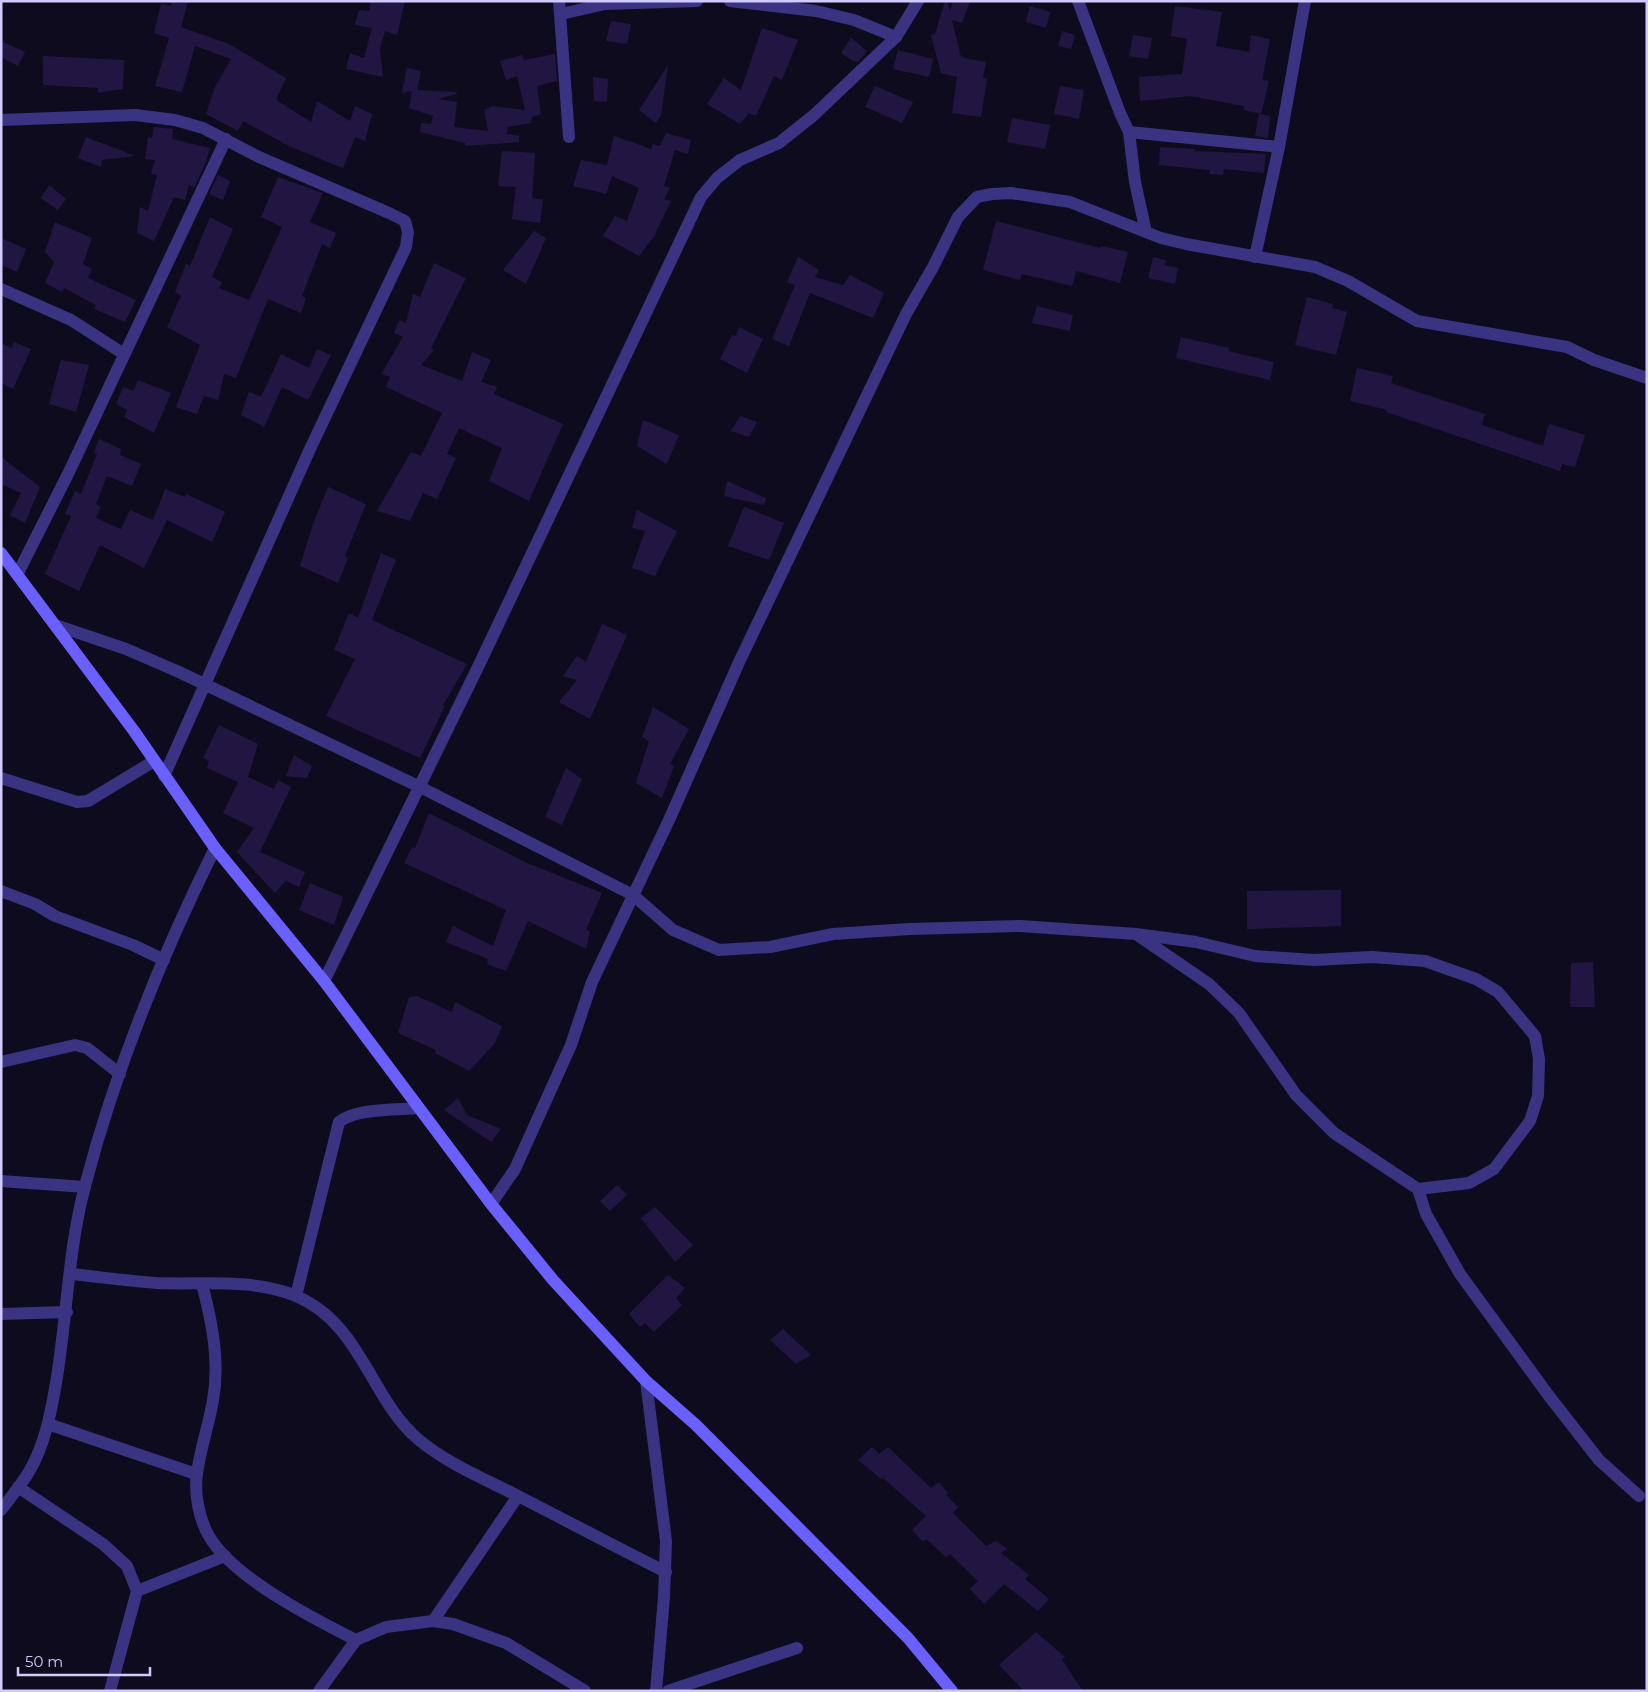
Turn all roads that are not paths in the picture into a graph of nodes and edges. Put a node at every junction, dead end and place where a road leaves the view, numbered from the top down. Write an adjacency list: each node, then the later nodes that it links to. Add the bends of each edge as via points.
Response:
1 (697, 1): 6 (street)
2 (730, 1): 7 (street, via 816,11 854,20)
3 (918, 1): 7 (street)
4 (1078, 1): 9 (street)
5 (1305, 1): 12 (street)
6 (560, 8): 10 (street)
7 (896, 37): 25 (street, via 814,115 779,142 740,160 717,178 701,197)
8 (1, 120): 11 (street, via 157,116 203,128)
9 (1129, 132): 12 (street); 13 (street)
10 (569, 137)
11 (226, 139): 16 (street); 21 (street, via 259,157 405,221 408,232 406,247 310,448)
12 (1280, 147): 14 (street)
13 (1146, 232): 14 (street, via 1206,250); 28 (street, via 1070,202 1011,193 977,197 958,217 906,314 811,509)
14 (1254, 257): 17 (street, via 1315,267 1335,274 1417,321 1567,346 1594,360)
15 (1, 289): 16 (street, via 71,320)
16 (124, 354): 19 (street)
17 (1647, 378)
18 (2, 556): 19 (street)
19 (18, 573): 20 (street)
20 (58, 626): 21 (street, via 126,649); 22 (street)
21 (203, 685): 23 (street); 25 (street)
22 (154, 761): 23 (street); 24 (street, via 88,801 77,802)
23 (164, 776): 26 (street)
24 (1, 778)
25 (420, 787): 28 (street); 31 (street)
26 (214, 848): 30 (street); 31 (street)
27 (1, 891): 30 (street)
28 (633, 895): 29 (street, via 673,930 719,950 770,947 833,934 937,928 1020,926); 38 (street, via 592,982 571,1045 515,1169)
29 (1136, 934): 37 (street, via 1209,984 1239,1013 1296,1095 1334,1133); 37 (street, via 1196,942 1256,956 1425,961 1476,979 1498,992 1536,1036 1538,1096 1530,1121 1494,1169 1469,1183)
30 (164, 960): 33 (street)
31 (324, 981): 34 (street)
32 (1, 1062): 33 (street, via 75,1045 86,1048)
33 (120, 1074): 36 (street)
34 (419, 1108): 38 (street); 41 (street, via 360,1113 346,1116 338,1122)
35 (1, 1181): 36 (street)
36 (84, 1187): 39 (street)
37 (1418, 1189): 49 (street, via 1426,1214 1460,1274 1599,1460)
38 (491, 1204): 44 (street, via 553,1280)
39 (71, 1274): 40 (street); 42 (street)
40 (202, 1284): 41 (street, via 269,1288); 46 (street, via 217,1372)
41 (296, 1296): 48 (street, via 327,1315 351,1342 417,1439)
42 (67, 1312): 43 (street); 45 (street)
43 (1, 1314)
44 (646, 1381): 52 (street, via 666,1541); 62 (street, via 696,1425 908,1638)
45 (48, 1424): 46 (street); 47 (street, via 31,1470)
46 (196, 1474): 51 (street, via 200,1514 209,1537)
47 (18, 1487): 50 (street); 53 (street, via 103,1544 127,1566)
48 (518, 1496): 52 (street); 54 (street)
49 (1638, 1496)
50 (1, 1510)
51 (225, 1556): 53 (street); 55 (street, via 254,1581 312,1618)
52 (666, 1572): 60 (street)
53 (137, 1591): 57 (street)
54 (433, 1621): 55 (street, via 386,1627); 59 (street, via 453,1624 506,1643)
55 (356, 1640): 58 (street)
56 (797, 1648): 61 (street)
57 (110, 1691)
58 (319, 1691)
59 (585, 1691)
60 (656, 1691)
61 (668, 1691)
62 (952, 1691)

